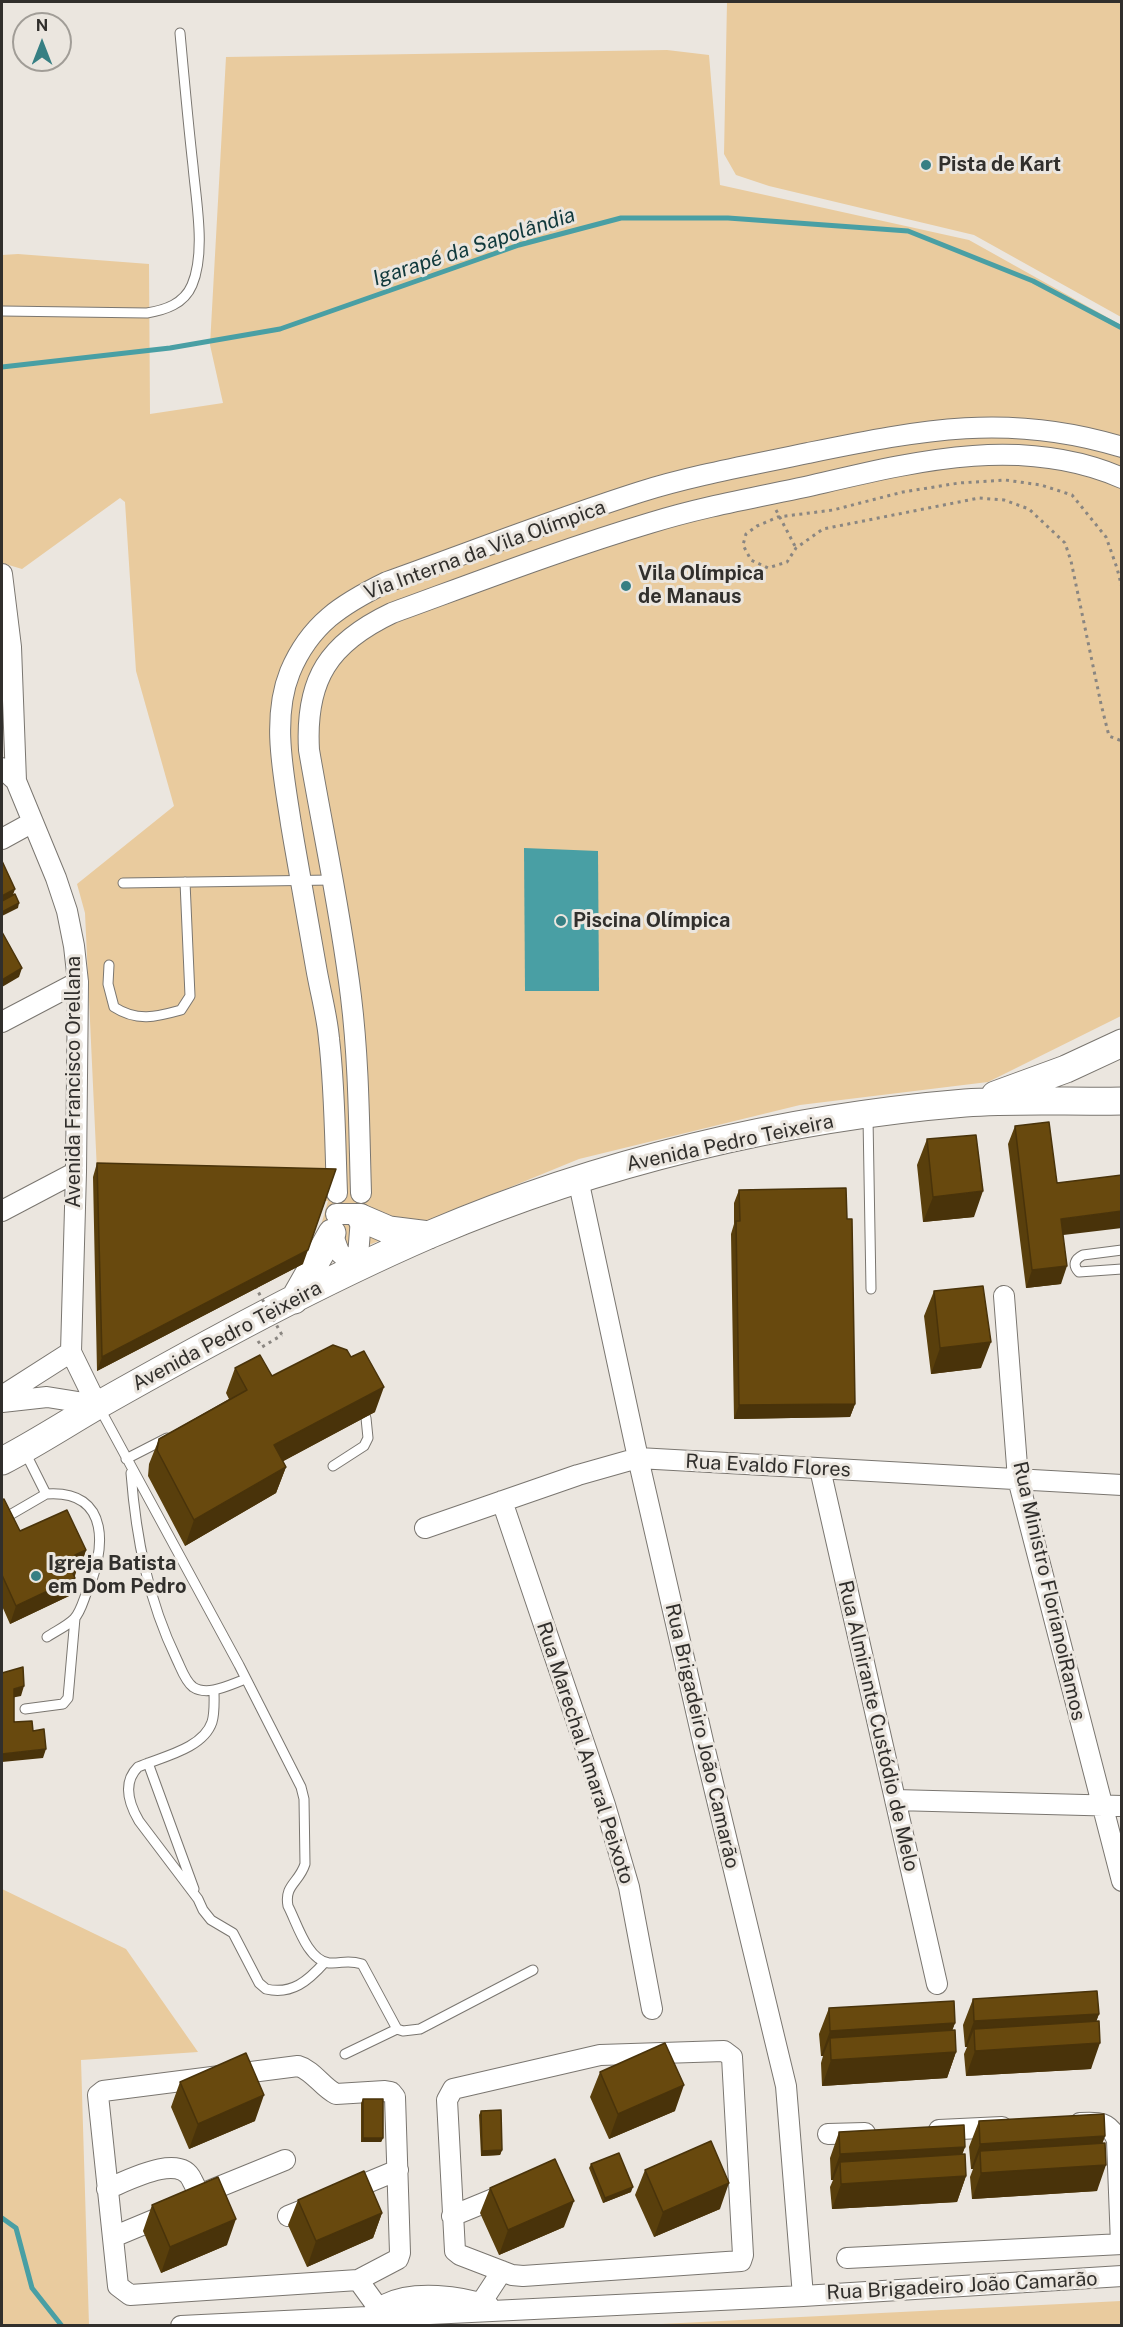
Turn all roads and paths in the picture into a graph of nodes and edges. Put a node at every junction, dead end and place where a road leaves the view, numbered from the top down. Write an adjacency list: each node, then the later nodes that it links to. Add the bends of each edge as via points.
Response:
1 (180, 33): 2 (lane, via 198,235 195,272 184,298 174,306 147,313)
2 (2, 311)
3 (936, 430): 4 (street, Via Interna da Vila Olímpica, via 1036,428); 5 (street); 6 (street, Via Interna da Vila Olímpica)
4 (1122, 447)
5 (941, 458): 7 (street, Via Interna da Vila Olímpica, via 1024,455 1067,461); 8 (street, Via Interna da Vila Olímpica)
6 (764, 463): 8 (street); 10 (street, Via Interna da Vila Olímpica, via 641,492)
7 (1122, 478)
8 (772, 494): 12 (street, Via Interna da Vila Olímpica, via 650,523)
9 (778, 517): 11 (path); 11 (path, via 746,534 743,545 751,560 768,568 787,562); 15 (path, via 833,510 959,483 1005,480 1041,485 1072,495 1091,516 1106,537)
10 (541, 527): 12 (street); 13 (street, Via Interna da Vila Olímpica)
11 (796, 548): 17 (path, via 823,529 979,498 1004,500 1029,509 1065,543 1109,736)
12 (550, 557): 16 (street, Via Interna da Vila Olímpica)
13 (446, 562): 16 (street); 22 (street, Via Interna da Vila Olímpica, via 387,582 349,601 320,625 290,673 280,732)
14 (2, 574): 18 (street, via 11,647)
15 (1122, 588)
16 (455, 590): 21 (street, Via Interna da Vila Olímpica, via 365,626 341,645 315,687 309,708 309,750)
17 (1122, 741)
18 (9, 775): 19 (street, Avenida Francisco Orellana)
19 (33, 822): 20 (street); 26 (street, Avenida Francisco Orellana, via 67,911)
20 (2, 838)
21 (333, 880): 22 (lane); 28 (street, Via Interna da Vila Olímpica)
22 (300, 881): 23 (lane); 29 (street, Via Interna da Vila Olímpica)
23 (185, 882): 24 (lane); 25 (lane, via 190,996 181,1010 129,1017 114,1007 108,984)
24 (123, 883)
25 (109, 965)
26 (78, 982): 27 (street); 34 (street, Avenida Francisco Orellana)
27 (2, 1022)
28 (354, 1031): 29 (street); 38 (street, Via Interna da Vila Olímpica, via 358,1085)
29 (329, 1037): 36 (street, Via Interna da Vila Olímpica)
30 (1122, 1043): 32 (street, via 1038,1080)
31 (1122, 1101): 32 (street, Avenida Pedro Teixeira)
32 (968, 1103): 33 (street, Avenida Pedro Teixeira)
33 (868, 1115): 35 (street, Avenida Pedro Teixeira, via 726,1140); 44 (lane)
34 (76, 1172): 37 (street); 48 (street, Avenida Francisco Orellana)
35 (578, 1179): 39 (street, Avenida Pedro Teixeira); 55 (street, Rua Brigadeiro João Camarão)
36 (337, 1193)
37 (2, 1211)
38 (350, 1214): 39 (street, via 388,1230); 41 (street); 41 (street, via 339,1252); 46 (street)
39 (429, 1235): 41 (street, Avenida Pedro Teixeira)
40 (1122, 1250): 42 (lane, via 1083,1255 1075,1262 1079,1272)
41 (357, 1269): 46 (street, Avenida Pedro Teixeira)
42 (1122, 1269)
43 (252, 1281): 47 (path, bridge, via 282,1335)
44 (871, 1289)
45 (1004, 1296): 59 (street, Rua Ministro FlorianoiRamos)
46 (294, 1300): 51 (street, Avenida Pedro Teixeira)
47 (262, 1347)
48 (71, 1352): 49 (street); 51 (street, Avenida Francisco Orellana)
49 (2, 1396)
50 (2, 1402): 51 (street, via 47,1397)
51 (98, 1405): 54 (street, Avenida Pedro Teixeira); 56 (lane)
52 (366, 1418): 57 (lane, via 368,1438 364,1446)
53 (179, 1432): 56 (lane)
54 (13, 1455): 61 (lane)
55 (638, 1458): 58 (street, Rua Evaldo Flores); 62 (street, Rua Evaldo Flores); 100 (street, Rua Brigadeiro João Camarão, via 786,2086)
56 (128, 1463): 67 (lane); 68 (lane, via 143,1564 167,1639 193,1687)
57 (333, 1466)
58 (820, 1469): 59 (street, Rua Evaldo Flores); 71 (street, Rua Almirante Custódio de Melo)
59 (1018, 1479): 60 (street, Rua Evaldo Flores); 72 (street, Rua Ministro FlorianoiRamos)
60 (1122, 1485)
61 (46, 1494): 63 (lane); 65 (lane, via 60,1493 83,1502 94,1511 101,1538 95,1575)
62 (502, 1501): 64 (street, Rua Evaldo Flores); 79 (street, Rua Marechal Amaral Peixoto, via 605,1805 629,1887)
63 (3, 1519)
64 (425, 1528)
65 (75, 1618): 66 (lane); 69 (lane, via 68,1698 63,1704)
66 (47, 1637)
67 (246, 1679): 68 (lane); 76 (lane, via 301,1786 304,1864 302,1874 289,1887 288,1906 310,1948)
68 (214, 1690): 70 (lane, via 212,1723 204,1736)
69 (26, 1709)
70 (148, 1763): 75 (lane); 75 (lane, via 132,1773 131,1808)
71 (895, 1800): 72 (street); 78 (street, Rua Almirante Custódio de Melo)
72 (1101, 1805): 73 (street); 74 (street, Rua Ministro FlorianoiRamos)
73 (1122, 1806)
74 (1122, 1881)
75 (198, 1899): 76 (lane, via 211,1920 233,1933 266,1989 288,1991 299,1986)
76 (325, 1962): 80 (lane, via 344,1960 362,1964)
77 (532, 1970): 80 (lane, via 420,2029)
78 (937, 1984)
79 (652, 2009)
80 (397, 2029): 81 (lane)
81 (345, 2054)
82 (1063, 2124): 95 (street, via 1098,2122 1113,2131 1117,2140)
83 (1016, 2126): 84 (street)
84 (922, 2130)
85 (887, 2132): 86 (street)
86 (828, 2134)
87 (285, 2160): 91 (street)
88 (398, 2170): 90 (street, via 395,2097 391,2092 336,2094 298,2066 98,2094); 92 (street); 99 (street, via 398,2259)
89 (523, 2187): 93 (street)
90 (107, 2188): 91 (street, via 161,2168 176,2167 190,2175); 94 (street)
91 (198, 2195): 94 (street, via 197,2202)
92 (288, 2216)
93 (452, 2216): 97 (street, via 455,2251); 97 (street, via 447,2100 453,2089 600,2055 724,2050 729,2053 741,2261 523,2276)
94 (113, 2236): 99 (street, via 118,2286 130,2295)
95 (1121, 2244): 96 (street)
96 (846, 2258)
97 (502, 2271): 101 (street)
98 (1122, 2276): 100 (street, Rua Brigadeiro João Camarão)
99 (358, 2280): 103 (street)
100 (803, 2296): 102 (street, Rua Brigadeiro João Camarão)
101 (481, 2303): 102 (street); 103 (street, via 453,2297 407,2298 387,2303)
102 (500, 2310): 103 (street, Rua Brigadeiro João Camarão)
103 (374, 2313): 104 (street, Rua Brigadeiro João Camarão)
104 (181, 2325)

